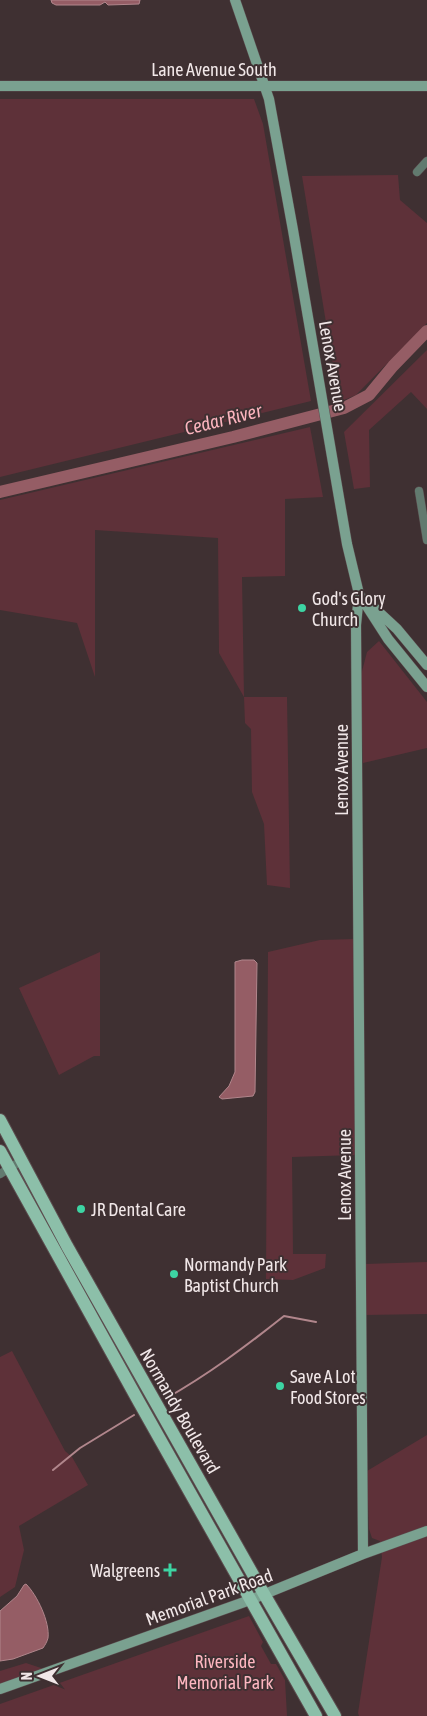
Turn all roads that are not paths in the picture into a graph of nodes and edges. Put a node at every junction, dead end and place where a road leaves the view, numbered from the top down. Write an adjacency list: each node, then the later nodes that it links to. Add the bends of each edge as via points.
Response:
1 (235, 0): 3 (street, Lenox Avenue)
2 (0, 86): 3 (street, Lane Avenue South)
3 (264, 86): 4 (street, Lane Avenue South); 9 (street, Lenox Avenue)
4 (427, 86)
5 (427, 161): 6 (street)
6 (417, 172)
7 (419, 491): 8 (street)
8 (427, 540)
9 (359, 594): 10 (street, via 397,629); 11 (street, via 388,639); 17 (street, Lenox Avenue, via 356,635)
10 (427, 666)
11 (425, 682)
12 (0, 1120): 14 (main road, Normandy Boulevard)
13 (0, 1151): 15 (main road, Normandy Boulevard)
14 (21, 1161): 15 (street); 18 (main road, Normandy Boulevard)
15 (5, 1172): 19 (main road, Normandy Boulevard)
16 (427, 1531): 17 (street, Memorial Park Road)
17 (363, 1554): 18 (street, Memorial Park Road)
18 (264, 1594): 19 (street, Memorial Park Road); 22 (main road, Normandy Boulevard)
19 (250, 1600): 20 (street, Memorial Park Road); 21 (main road, Normandy Boulevard)
20 (0, 1689)
21 (316, 1716)
22 (335, 1716)

